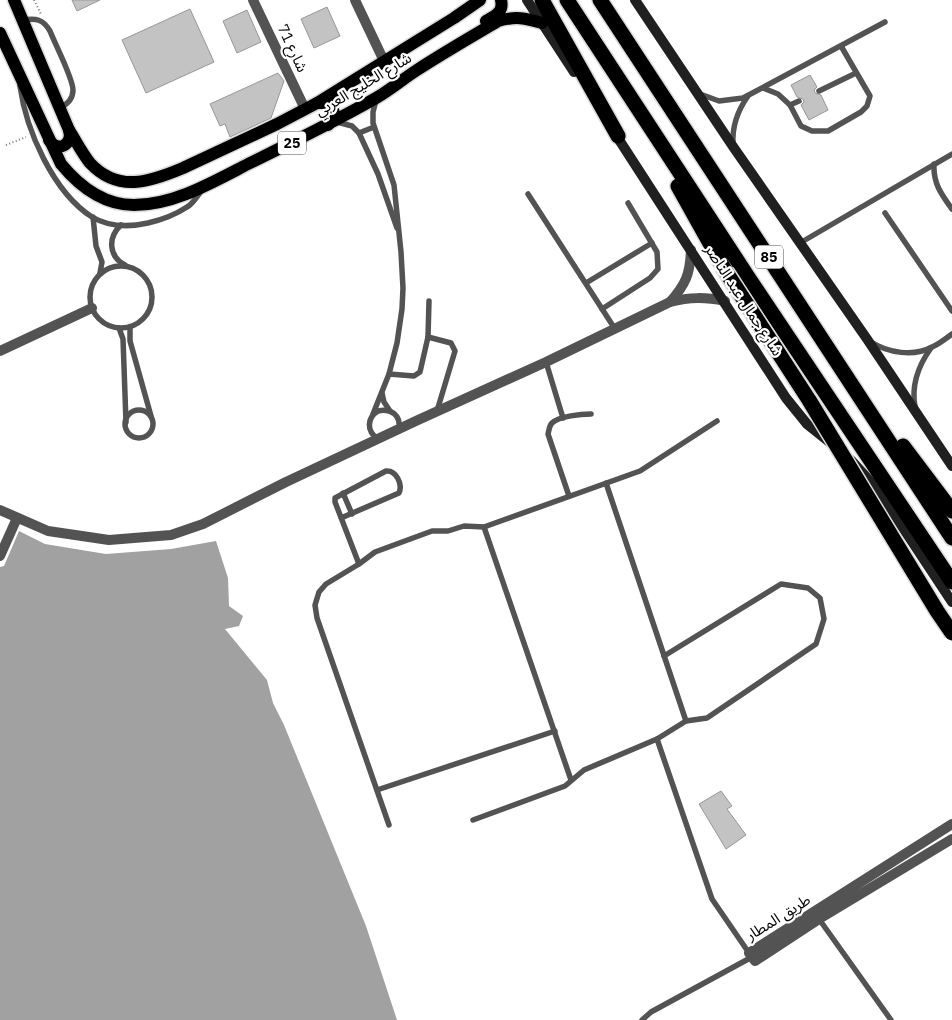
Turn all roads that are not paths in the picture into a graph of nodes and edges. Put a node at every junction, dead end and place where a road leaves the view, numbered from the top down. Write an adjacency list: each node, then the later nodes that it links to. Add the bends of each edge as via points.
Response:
1 (14, 0): 11 (main road, شارع الخليج العربي / 25)
2 (253, 0): 30 (street, شارع 71)
3 (355, 0): 16 (street)
4 (480, 0): 16 (main road, شارع الخليج العربي / 25)
5 (501, 0): 17 (main road, via 498,14 434,52)
6 (527, 0): 13 (main road, شارع جمال عبد الناصر)
7 (542, 0): 35 (highway)
8 (567, 0): 20 (highway, شارع جمال عبد الناصر / 85)
9 (600, 0): 71 (highway, 85)
10 (635, 0): 23 (main road)
11 (22, 20): 29 (main road, شارع الخليج العربي / 25); 29 (lane, via 38,19 50,31 73,86 69,102)
12 (885, 22): 15 (lane)
13 (542, 23): 17 (main road, شارع الخليج العربي / 25, via 523,17 498,21); 35 (main road, شارع جمال عبد الناصر)
14 (0, 33): 19 (main road, شارع الخليج العربي / 25)
15 (841, 46): 18 (lane); 21 (lane)
16 (384, 61): 27 (main road, شارع الخليج العربي / 25)
17 (417, 70): 25 (main road, شارع الخليج العربي / 25)
18 (856, 72): 22 (lane); 28 (lane, via 870,96 867,106 828,131 812,132 801,126)
19 (18, 74): 36 (main road, شارع الخليج العربي / 25); 45 (lane, via 22,104 47,165 76,204)
20 (623, 86): 97 (highway, شارع جمال عبد الناصر / 85); 99 (highway, bridge, via 726,272 810,400)
21 (763, 88): 24 (lane); 28 (lane, via 778,94)
22 (819, 91)
23 (697, 92): 24 (lane, via 712,99 728,101); 37 (main road)
24 (750, 95): 37 (lane, via 736,122)
25 (378, 97): 31 (main road, شارع الخليج العربي / 25); 32 (lane, via 373,112)
26 (799, 101): 28 (lane)
27 (317, 102): 30 (main road, شارع الخليج العربي / 25); 31 (main road, via 327,103 334,111)
28 (790, 105)
29 (60, 108): 33 (main road, شارع الخليج العربي / 25)
30 (305, 109): 33 (main road, شارع الخليج العربي / 25, via 183,168 138,182 122,182 103,173 90,163)
31 (331, 123): 34 (lane, via 352,126); 40 (main road, شارع الخليج العربي / 25)
32 (374, 127): 34 (lane); 47 (lane, via 394,185)
33 (69, 130): 36 (main road, via 71,136 64,146 52,145)
34 (359, 133): 47 (lane, via 378,174)
35 (618, 136): 50 (main road, شارع جمال عبد الناصر)
36 (48, 140): 40 (main road, شارع الخليج العربي / 25, via 71,177 93,194 111,201 146,205 186,194)
37 (734, 148): 49 (main road)
38 (952, 154): 39 (lane)
39 (934, 164): 43 (lane, via 938,188); 49 (lane)
40 (207, 184): 46 (lane, via 188,207 158,221)
41 (528, 194): 53 (lane)
42 (628, 202): 48 (lane)
43 (952, 209)
44 (885, 213): 59 (lane)
45 (93, 217): 46 (lane); 52 (lane, via 96,246 102,262)
46 (121, 225): 51 (lane, via 111,247 119,262)
47 (400, 239): 69 (lane, via 402,309)
48 (652, 243): 53 (lane); 58 (lane, via 659,264 654,275)
49 (800, 243): 65 (main road)
50 (691, 250): 55 (main road, شارع جمال عبد الناصر); 56 (street, via 690,269 683,288)
51 (127, 266): 52 (lane, via 108,268); 60 (lane, via 143,274 152,290 146,316)
52 (100, 274): 57 (lane, via 90,290)
53 (586, 283): 58 (lane)
54 (429, 301): 64 (lane)
55 (725, 301): 56 (street, via 707,297); 98 (main road, شارع جمال عبد الناصر, via 793,407 807,424 868,478)
56 (670, 302): 62 (street)
57 (92, 308): 61 (lane, via 103,322); 67 (street)
58 (602, 309): 62 (lane)
59 (952, 311)
60 (130, 327): 61 (lane); 77 (lane, via 130,341)
61 (119, 328): 81 (lane, via 124,339)
62 (615, 329): 68 (street)
63 (952, 334): 66 (lane)
64 (428, 338): 69 (lane, via 420,372 414,376); 72 (lane, via 451,343 455,351)
65 (867, 339): 66 (lane, via 893,351 912,353); 73 (main road)
66 (931, 348): 73 (lane, via 920,364 915,383)
67 (0, 351)
68 (546, 362): 72 (street); 78 (lane)
69 (390, 374): 70 (lane)
70 (382, 392): 74 (lane, via 384,402); 75 (lane)
71 (862, 400): 89 (highway); 94 (highway, 85)
72 (437, 411): 79 (street)
73 (916, 411): 84 (main road)
74 (392, 412): 75 (lane, via 384,410); 79 (lane, via 405,419); 82 (lane, via 398,419)
75 (374, 414): 83 (lane, via 369,425)
76 (591, 414): 78 (lane)
77 (151, 416): 81 (lane, via 136,411); 81 (lane, via 153,427 142,438 132,436)
78 (563, 418): 87 (lane, via 551,424 548,434)
79 (418, 420): 82 (street)
80 (717, 421): 85 (lane, via 640,471)
81 (126, 422)
82 (399, 429): 83 (street)
83 (378, 439): 91 (street, via 203,524 171,535 110,540 48,531)
84 (952, 466)
85 (606, 483): 87 (lane); 100 (lane)
86 (343, 493): 90 (lane); 90 (lane, via 388,471 394,473 401,487 398,494); 92 (lane, via 335,500)
87 (569, 496): 93 (lane)
88 (0, 510): 91 (street)
89 (952, 511)
90 (352, 514): 92 (lane)
91 (17, 518): 95 (street)
92 (342, 518): 96 (lane)
93 (484, 527): 96 (lane, via 464,526 432,531 375,552); 102 (lane)
94 (952, 538)
95 (0, 556)
96 (359, 564): 105 (lane, via 326,584 315,605)
97 (952, 582)
98 (952, 602)
99 (952, 633)
100 (664, 656): 101 (lane); 101 (lane, via 781,584 808,588 820,598 824,619 816,644 707,718)
101 (686, 721): 103 (lane)
102 (555, 731): 104 (lane); 105 (lane)
103 (657, 739): 104 (lane, via 584,770); 111 (lane, via 712,899)
104 (571, 780): 106 (lane, via 565,786)
105 (377, 790): 107 (lane)
106 (473, 820)
107 (389, 824)
108 (952, 824): 111 (street, طريق المطار)
109 (952, 839): 110 (street, طريق المطار)
110 (819, 919): 111 (street, طريق المطار, via 755,961); 113 (lane)
111 (751, 955): 112 (lane)
112 (642, 1020)
113 (891, 1020)

